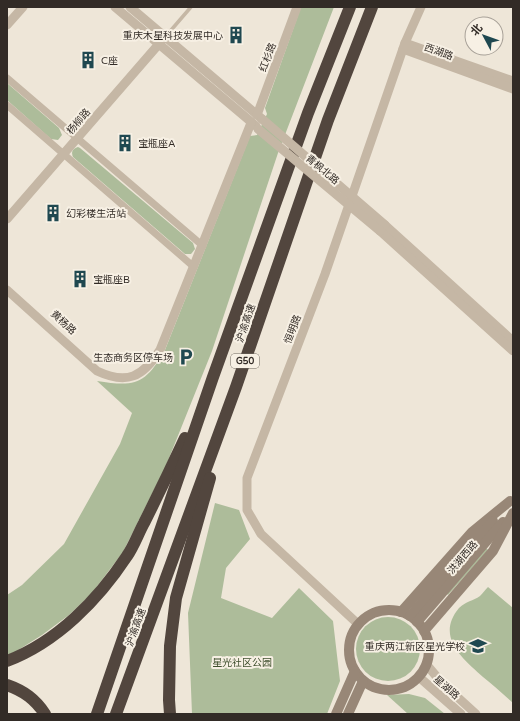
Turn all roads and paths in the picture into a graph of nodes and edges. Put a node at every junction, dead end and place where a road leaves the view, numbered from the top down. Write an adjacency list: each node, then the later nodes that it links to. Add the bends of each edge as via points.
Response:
1 (23, 7): 9 (street)
2 (115, 7): 11 (street, 青枫北路)
3 (191, 7): 10 (lane)
4 (298, 7): 17 (street, 红杉路)
5 (350, 7): 31 (highway, 沪渝高速 / G50, via 308,113)
6 (372, 7): 32 (highway, 沪渝高速 / G50, via 328,120)
7 (421, 7): 12 (street, 恒明路)
8 (134, 8): 10 (street, 青枫北路)
9 (7, 25)
10 (163, 35): 11 (street, 杨柳路); 17 (street, 青枫北路)
11 (156, 43): 18 (street, 青枫北路); 19 (street, 杨柳路)
12 (404, 46): 14 (street, 西湖路); 15 (street, 西湖路); 35 (street, 恒明路, via 325,274 247,478 247,510 261,534)
13 (7, 78): 19 (street)
14 (513, 81)
15 (513, 89)
16 (7, 105): 20 (street)
17 (259, 117): 23 (street, 青枫北路, bridge)
18 (255, 126): 23 (street, 青枫北路, bridge); 24 (street)
19 (75, 137): 20 (street, 杨柳路); 24 (street)
20 (62, 152): 21 (street, 杨柳路); 22 (street, 杨柳路); 25 (street)
21 (7, 211)
22 (7, 219)
23 (382, 228): 28 (street, 青枫北路); 29 (street, 青枫北路)
24 (202, 246): 25 (street)
25 (194, 267): 30 (street, via 160,350 146,369 137,375 126,377)
26 (7, 284): 30 (street, 黄杨路)
27 (7, 290): 30 (street, via 93,368)
28 (513, 341)
29 (513, 351)
30 (107, 375)
31 (213, 377): 37 (highway, via 128,555 96,598 74,619 46,640); 44 (highway, 沪渝高速 / G50)
32 (236, 387): 45 (highway, 沪渝高速 / G50); 46 (highway, via 176,598 170,646)
33 (512, 506): 34 (main road, 洪湖西路); 34 (main road, via 472,532); 36 (main road, via 493,551)
34 (410, 617): 35 (main road, via 390,611 379,612); 36 (main road)
35 (358, 624): 39 (main road, via 350,647 350,660)
36 (424, 631): 38 (main road, via 429,646)
37 (7, 661)
38 (426, 664): 40 (main road); 50 (street, via 442,683)
39 (355, 671): 41 (main road); 47 (main road)
40 (419, 677): 41 (main road, via 408,686 397,690 374,688); 49 (street, 星湖路)
41 (364, 681): 48 (main road)
42 (7, 685): 43 (highway, via 33,698)
43 (43, 711)
44 (97, 714)
45 (116, 714)
46 (170, 714)
47 (336, 714)
48 (348, 714)
49 (461, 714)
50 (476, 714)

